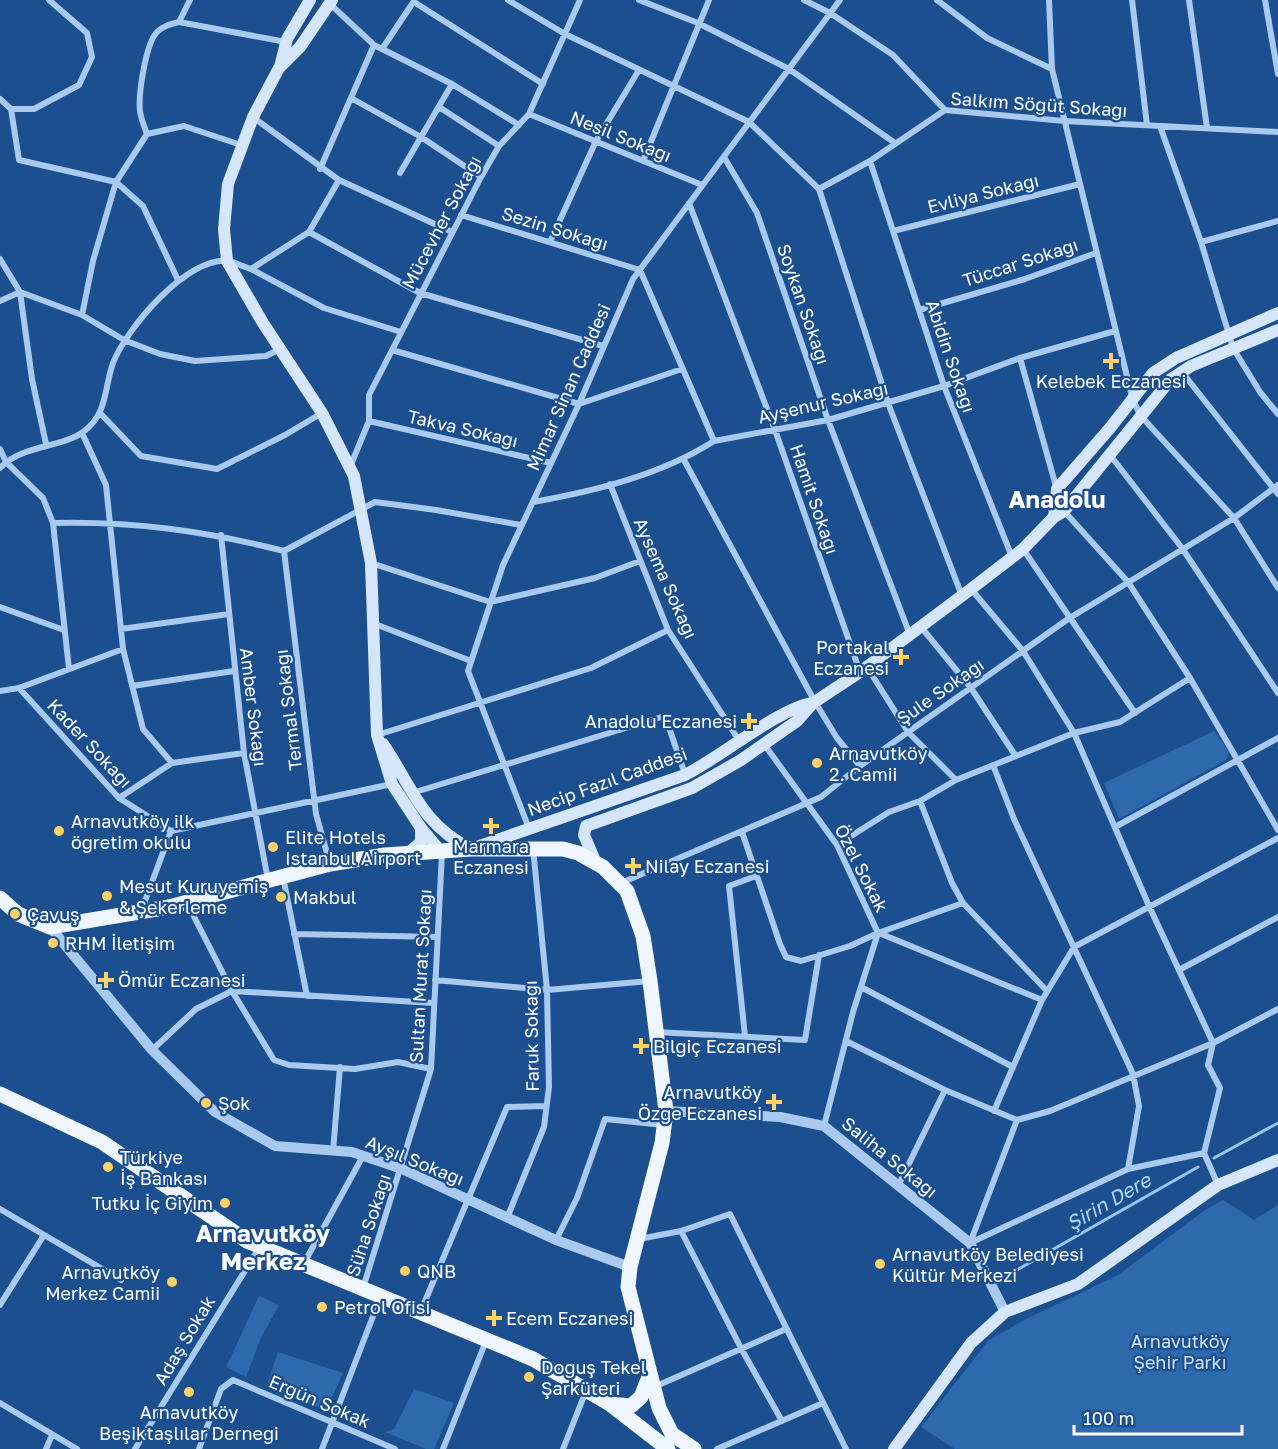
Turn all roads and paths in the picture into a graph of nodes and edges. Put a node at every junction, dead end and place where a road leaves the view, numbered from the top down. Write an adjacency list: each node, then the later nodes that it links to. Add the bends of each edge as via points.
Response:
1 (50, 0): 35 (street, via 87,33 92,57 79,85 34,109)
2 (190, 0): 18 (street)
3 (310, 0): 21 (main road)
4 (508, 0): 20 (street)
5 (580, 0): 20 (street, Mücevher Sokağı)
6 (639, 0): 19 (street)
7 (709, 0): 19 (street)
8 (804, 0): 17 (street)
9 (840, 0): 17 (street, Mimar Sinan Caddesi)
10 (937, 0): 26 (street, via 987,38)
11 (1132, 0): 42 (street)
12 (1189, 0): 44 (street)
13 (1265, 0): 28 (street)
14 (414, 1): 23 (street); 30 (street)
15 (1047, 1): 26 (street)
16 (331, 2): 22 (street); 24 (main road, via 300,47)
17 (830, 13): 25 (street, Mimar Sinan Caddesi); 36 (street, via 893,55)
18 (179, 22): 21 (street); 46 (street, via 164,26 151,42 140,90 140,111)
19 (698, 23): 25 (street); 31 (street)
20 (565, 34): 27 (street); 30 (street, Mücevher Sokağı)
21 (286, 42): 24 (main road)
22 (374, 45): 23 (street); 32 (street)
23 (382, 49): 29 (street)
24 (279, 68): 38 (main road)
25 (789, 69): 40 (street, Mimar Sinan Caddesi); 49 (street)
26 (1052, 69): 39 (street)
27 (639, 70): 31 (street); 48 (street)
28 (1278, 74)
29 (452, 84): 34 (street); 41 (street)
30 (543, 84): 37 (street, Mücevher Sokağı)
31 (673, 86): 40 (street); 53 (street)
32 (351, 98): 47 (street); 55 (street)
33 (0, 99): 35 (street)
34 (439, 107): 47 (street); 51 (street)
35 (11, 109): 59 (street, via 19,159)
36 (945, 110): 39 (street, Salkım Söğüt Sokağı); 49 (street, Salkım Söğüt Sokağı)
37 (529, 114): 41 (street, Mücevher Sokağı); 48 (street, Nesil Sokağı)
38 (253, 117): 50 (main road); 55 (street)
39 (1064, 121): 42 (street, Salkım Söğüt Sokağı); 60 (street)
40 (749, 122): 52 (street, Mimar Sinan Caddesi); 62 (street)
41 (519, 125): 51 (street, Mücevher Sokağı)
42 (1147, 125): 43 (street, Salkım Söğüt Sokağı)
43 (1160, 126): 44 (street, Salkım Söğüt Sokağı); 70 (street)
44 (1208, 128): 45 (street, Salkım Söğüt Sokağı)
45 (1278, 132)
46 (147, 134): 50 (street, via 184,126); 59 (street)
47 (421, 138): 56 (street); 57 (street)
48 (596, 141): 53 (street, Nesil Sokağı); 69 (street)
49 (894, 143): 54 (street, Salkım Söğüt Sokağı)
50 (241, 145): 73 (main road, via 228,184 224,213)
51 (499, 146): 57 (street, Mücevher Sokağı)
52 (724, 157): 61 (street, Mimar Sinan Caddesi); 103 (street, Soykan Sokağı, via 757,213)
53 (643, 161): 61 (street, Nesil Sokağı)
54 (870, 161): 62 (street, Salkım Söğüt Sokağı); 66 (street, Abidin Sokağı)
55 (320, 169): 58 (street)
56 (400, 173)
57 (481, 177): 64 (street, Mücevher Sokağı)
58 (339, 180): 67 (street); 68 (street)
59 (116, 182): 76 (street, via 143,206); 82 (street)
60 (1080, 184): 66 (street, Evliya Sokağı); 71 (street)
61 (702, 185): 63 (street, Mimar Sinan Caddesi)
62 (819, 189): 97 (street)
63 (690, 202): 75 (street, Mimar Sinan Caddesi); 105 (street, Hamit Sokağı)
64 (461, 215): 68 (street, Mücevher Sokağı); 69 (street, Sezin Sokağı)
65 (1278, 221): 70 (street)
66 (893, 231): 80 (street, Abidin Sokağı)
67 (309, 232): 74 (street); 78 (street)
68 (452, 232): 78 (street, Mücevher Sokağı)
69 (550, 242): 75 (street, Sezin Sokağı)
70 (1202, 242): 86 (street)
71 (1096, 253): 80 (street, Tüccar Sokağı); 84 (street)
72 (0, 260): 77 (street)
73 (227, 261): 74 (street); 76 (street, via 198,268); 89 (main road)
74 (250, 269): 85 (street, via 324,308)
75 (640, 270): 88 (street, Mimar Sinan Caddesi); 93 (street)
76 (178, 280): 87 (street)
77 (20, 292): 79 (street); 82 (street); 108 (street)
78 (420, 293): 85 (street, Mücevher Sokağı); 88 (street)
79 (0, 301)
80 (919, 310): 95 (street, Abidin Sokağı)
81 (1278, 313): 86 (main road)
82 (82, 315): 87 (street)
83 (1278, 330): 90 (main road, Necip Fazıl Caddesi)
84 (1115, 331): 92 (street, Ayşenur Sokağı); 96 (street)
85 (401, 332): 91 (street, Mücevher Sokağı)
86 (1228, 336): 90 (street); 96 (main road, via 1165,364)
87 (124, 340): 89 (street, via 160,354 195,361 266,356); 100 (street, via 112,364)
88 (603, 346): 98 (street, Mimar Sinan Caddesi)
89 (281, 348): 99 (main road)
90 (1233, 348): 94 (main road, Necip Fazıl Caddesi); 101 (street)
91 (392, 350): 98 (street); 104 (street, Mücevher Sokağı, via 369,395)
92 (1020, 358): 95 (street, Ayşenur Sokağı); 117 (street)
93 (682, 369): 98 (street); 107 (street)
94 (1182, 372): 102 (main road, Necip Fazıl Caddesi, via 1163,387); 118 (street)
95 (944, 386): 97 (street, Ayşenur Sokağı); 130 (street, Abidin Sokağı)
96 (1132, 397): 102 (street); 117 (main road)
97 (888, 403): 103 (street, Ayşenur Sokağı); 135 (street)
98 (579, 404): 113 (street, Mimar Sinan Caddesi)
99 (322, 413): 100 (street, via 217,469 141,456); 115 (main road)
100 (101, 414): 106 (street)
101 (1278, 414)
102 (1140, 415): 110 (main road, Necip Fazıl Caddesi); 122 (street)
103 (828, 420): 105 (street, Ayşenur Sokağı); 145 (street, Soykan Sokağı)
104 (369, 421): 113 (street, Takva Sokağı); 115 (street, Mücevher Sokağı)
105 (775, 430): 107 (street, Ayşenur Sokağı); 150 (street, Hamit Sokağı)
106 (82, 433): 108 (street); 123 (street, via 106,484)
107 (714, 441): 111 (street)
108 (46, 444): 112 (street)
109 (0, 449): 112 (street)
110 (1110, 455): 121 (main road, Necip Fazıl Caddesi); 127 (street)
111 (684, 460): 116 (street); 159 (street)
112 (6, 462): 114 (street); 124 (street, via 43,498)
113 (551, 463): 119 (street, Mimar Sinan Caddesi)
114 (0, 468)
115 (350, 468): 120 (main road)
116 (610, 483): 119 (street); 131 (street, Aysema Sokağı)
117 (1057, 489): 121 (main road)
118 (1276, 489): 122 (street, Şule Sokağı)
119 (533, 502): 125 (street, Mimar Sinan Caddesi)
120 (362, 510): 125 (street, via 375,502); 129 (street); 132 (main road)
121 (1059, 514): 128 (main road, Necip Fazıl Caddesi); 133 (street)
122 (1234, 518): 127 (street, Şule Sokağı); 134 (street)
123 (109, 522): 124 (street); 126 (street); 142 (street)
124 (53, 523): 143 (street)
125 (521, 525): 136 (street, Mimar Sinan Caddesi)
126 (221, 535): 129 (street); 138 (street, Amber Sokağı)
127 (1182, 548): 133 (street, Şule Sokağı); 157 (street)
128 (1023, 549): 130 (main road, Necip Fazıl Caddesi); 139 (street)
129 (284, 551): 179 (street, Termal Sokağı)
130 (1012, 557): 135 (main road, Necip Fazıl Caddesi)
131 (640, 561): 136 (street, via 595,578); 144 (street, Aysema Sokağı)
132 (371, 563): 136 (street); 140 (main road)
133 (1128, 582): 139 (street, Şule Sokağı); 152 (street)
134 (1278, 588)
135 (967, 592): 141 (main road, Necip Fazıl Caddesi); 147 (street)
136 (490, 602): 148 (street, Mimar Sinan Caddesi)
137 (0, 607): 143 (street)
138 (229, 614): 142 (street); 151 (street, Amber Sokağı)
139 (1068, 619): 147 (street, Şule Sokağı); 160 (street)
140 (375, 624): 148 (street); 163 (main road)
141 (921, 627): 145 (main road, Necip Fazıl Caddesi); 155 (street)
142 (121, 629): 146 (street)
143 (64, 630): 149 (street)
144 (669, 630): 158 (street, via 591,668); 165 (street, Aysema Sokağı)
145 (910, 635): 150 (main road, Necip Fazıl Caddesi)
146 (123, 649): 149 (street); 153 (street)
147 (1023, 651): 155 (street, Şule Sokağı); 162 (street)
148 (471, 661): 158 (street, Mimar Sinan Caddesi, via 468,671)
149 (69, 669): 154 (street)
150 (864, 669): 159 (main road, Necip Fazıl Caddesi); 161 (street, Hamit Sokağı)
151 (234, 671): 153 (street); 167 (street, Amber Sokağı)
152 (1190, 678): 160 (street); 169 (street)
153 (132, 686): 170 (street, via 144,729)
154 (19, 688): 156 (street); 178 (street, Kader Sokağı)
155 (971, 688): 161 (street, Şule Sokağı); 168 (street)
156 (0, 691)
157 (1278, 693)
158 (480, 703): 163 (street); 171 (street, Mimar Sinan Caddesi)
159 (814, 703): 165 (main road, Necip Fazıl Caddesi, via 795,707); 166 (main road, Necip Fazıl Caddesi, via 803,717); 173 (street)
160 (1136, 713): 162 (street, via 1120,722)
161 (908, 732): 173 (street, Şule Sokağı); 175 (street, Hamit Sokağı)
162 (1074, 733): 168 (street); 183 (street)
163 (377, 735): 176 (main road); 177 (main road)
164 (1278, 738): 169 (street)
165 (740, 742): 174 (main road, Necip Fazıl Caddesi)
166 (764, 743): 181 (street, Özel Sokak); 195 (main road, Necip Fazıl Caddesi, via 692,788 586,826 584,835)
167 (244, 753): 170 (street); 182 (street, Amber Sokağı)
168 (1015, 755): 172 (street)
169 (1239, 760): 183 (street); 185 (street)
170 (172, 763): 178 (street)
171 (505, 765): 174 (street, via 665,716); 177 (street); 187 (street, Mimar Sinan Caddesi)
172 (993, 765): 175 (street); 210 (street)
173 (860, 766): 181 (street, Şule Sokağı, via 821,797)
174 (686, 775): 187 (main road, Necip Fazıl Caddesi)
175 (956, 780): 180 (street)
176 (392, 784): 179 (street); 184 (main road)
177 (412, 794): 192 (main road, via 438,828)
178 (119, 798): 186 (street, Kader Sokağı)
179 (314, 800): 182 (street); 196 (street, Termal Sokağı)
180 (920, 801): 190 (street, via 889,812); 202 (street)
181 (807, 802): 188 (street, Şule Sokağı); 190 (street, Özel Sokak)
182 (255, 815): 186 (street); 198 (street, Amber Sokağı)
183 (1115, 827): 203 (street)
184 (421, 828): 193 (main road); 194 (main road, via 421,842)
185 (1278, 830)
186 (171, 831): 204 (street)
187 (530, 831): 192 (main road, Necip Fazıl Caddesi)
188 (742, 832): 197 (street); 199 (street, Şule Sokağı)
189 (1278, 838): 203 (street)
190 (837, 845): 207 (street, Özel Sokak)
191 (533, 848): 192 (main road); 195 (main road, via 563,849); 216 (street, Faruk Sokağı)
192 (471, 849): 193 (main road)
193 (442, 853): 194 (main road); 209 (street, Sultan Murat Sokağı)
194 (407, 854): 196 (main road)
195 (596, 863): 199 (main road)
196 (330, 864): 198 (main road)
197 (756, 876): 211 (street, via 786,957 801,961); 224 (street, via 729,886)
198 (275, 879): 201 (main road); 208 (street, Amber Sokağı)
199 (621, 883): 214 (main road, via 632,900 643,936)
200 (0, 898): 206 (main road, via 18,914)
201 (187, 902): 204 (main road); 217 (street)
202 (963, 903): 207 (street); 218 (street)
203 (1149, 906): 210 (street); 212 (street)
204 (141, 910): 206 (main road)
205 (1278, 917): 212 (street)
206 (50, 927): 227 (street, Ayşıl Sokağı)
207 (879, 933): 211 (street); 215 (street, Özel Sokak); 220 (street)
208 (294, 934): 209 (street); 219 (street, Amber Sokağı)
209 (437, 937): 213 (street, Sultan Murat Sokağı)
210 (1074, 947): 218 (street); 231 (street)
211 (819, 955): 224 (street, via 805,1041)
212 (1179, 970): 226 (street)
213 (435, 980): 216 (street); 221 (street, Sultan Murat Sokağı)
214 (650, 981): 216 (street); 223 (main road)
215 (861, 987): 225 (street, Özel Sokak); 229 (street)
216 (547, 990): 234 (street, Faruk Sokağı)
217 (232, 991): 219 (street); 227 (street, via 196,1009); 228 (street, via 274,1060 289,1065)
218 (1047, 992): 220 (street)
219 (307, 996): 221 (street)
220 (1042, 1000): 229 (street)
221 (434, 1003): 230 (street, Sultan Murat Sokağı)
222 (1278, 1009): 226 (street)
223 (656, 1032): 224 (street); 236 (main road)
224 (745, 1036)
225 (846, 1041): 232 (street); 238 (street, Özel Sokak)
226 (1213, 1043): 231 (street); 240 (street, via 1208,1065 1220,1089)
227 (152, 1050): 239 (street, Ayşıl Sokağı, via 215,1112 275,1146)
228 (340, 1067): 230 (street, via 355,1069 398,1062); 239 (street)
229 (1013, 1067): 235 (street)
230 (431, 1069): 243 (street, Sultan Murat Sokağı)
231 (1134, 1074): 237 (street, via 1050,1111); 244 (street, via 1139,1106)
232 (945, 1090): 235 (street); 245 (street)
233 (0, 1094): 255 (main road, via 102,1142 230,1231)
234 (546, 1106): 247 (street, via 507,1107); 249 (street, Faruk Sokağı, via 544,1127)
235 (994, 1111): 237 (street)
236 (665, 1118): 238 (street, Saliha Sokağı, via 780,1118); 252 (main road); 253 (street, via 605,1119)
237 (1017, 1120): 254 (street)
238 (824, 1126): 245 (street, Saliha Sokağı)
239 (333, 1151): 241 (street, Ayşıl Sokağı)
240 (1204, 1153): 244 (street); 246 (street)
241 (363, 1156): 243 (street, Ayşıl Sokağı); 256 (street)
242 (1278, 1160): 246 (main road)
243 (402, 1169): 247 (street, Ayşıl Sokağı); 259 (street, Süha Sokağı)
244 (1128, 1169): 254 (street)
245 (899, 1184): 254 (street, Saliha Sokağı)
246 (1218, 1185): 262 (main road, via 1078,1284)
247 (467, 1199): 249 (street, Ayşıl Sokağı); 263 (street)
248 (0, 1209): 251 (street)
249 (507, 1218): 253 (street, Ayşıl Sokağı)
250 (681, 1231): 252 (street); 264 (street, via 730,1214); 266 (street)
251 (44, 1235): 258 (street); 261 (street)
252 (637, 1239): 257 (main road)
253 (556, 1240): 257 (street, Ayşıl Sokağı)
254 (970, 1243): 262 (street, Saliha Sokağı)
255 (260, 1247): 256 (main road); 277 (street, Adaş Sokak)
256 (303, 1265): 259 (main road)
257 (630, 1267): 267 (main road, via 628,1287)
258 (121, 1280)
259 (362, 1290): 260 (main road)
260 (381, 1297): 263 (main road); 273 (street)
261 (0, 1305)
262 (1005, 1312): 287 (main road, via 971,1343)
263 (420, 1313): 265 (main road)
264 (786, 1329): 266 (street); 270 (street)
265 (487, 1339): 268 (main road, via 533,1359); 281 (street)
266 (742, 1350): 267 (street); 272 (street)
267 (651, 1382): 271 (main road, via 631,1406); 284 (main road, via 672,1434)
268 (586, 1390): 271 (main road); 282 (street)
269 (0, 1403): 274 (street)
270 (823, 1403): 272 (street); 286 (street)
271 (610, 1404): 283 (main road)
272 (782, 1420): 285 (street)
273 (333, 1423): 278 (street, Ergün Sokak, via 233,1380 221,1389); 279 (street); 280 (street, Ergün Sokak)
274 (52, 1435): 275 (street); 276 (street)
275 (46, 1449)
276 (77, 1449)
277 (135, 1449)
278 (199, 1449)
279 (322, 1449)
280 (394, 1449)
281 (443, 1449)
282 (563, 1449)
283 (668, 1449)
284 (694, 1449)
285 (717, 1449)
286 (846, 1449)
287 (894, 1449)

